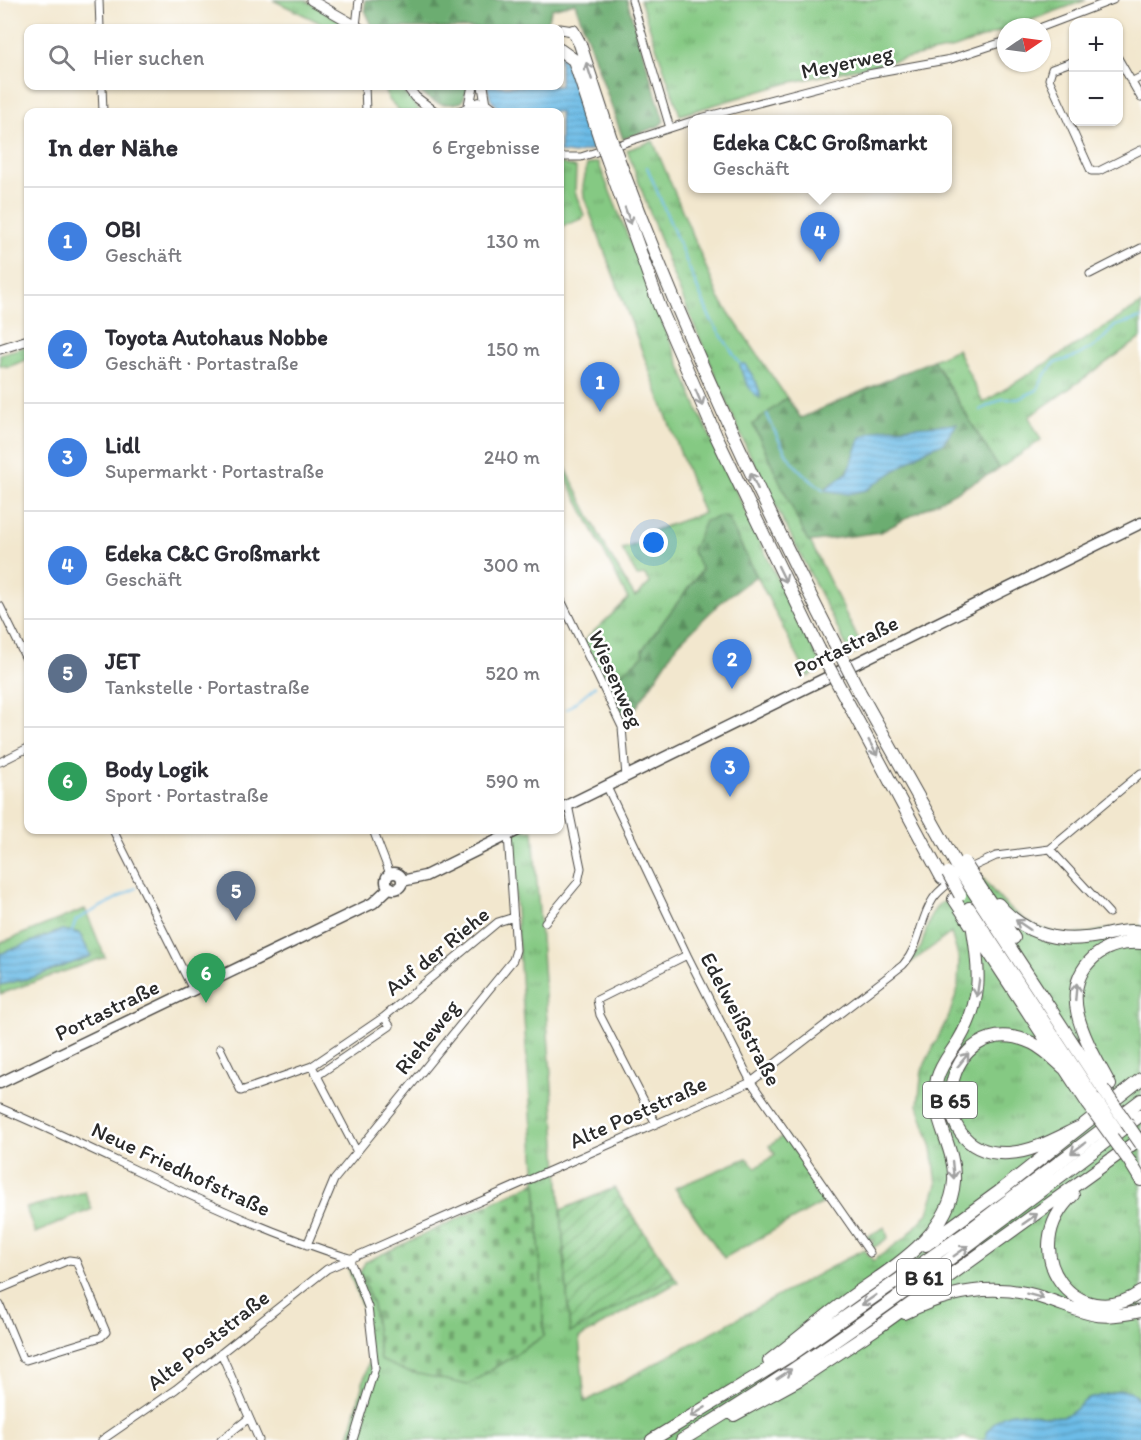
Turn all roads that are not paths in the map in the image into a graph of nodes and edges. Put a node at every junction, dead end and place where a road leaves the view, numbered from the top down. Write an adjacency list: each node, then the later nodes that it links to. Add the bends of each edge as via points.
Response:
1 (99, 0): 6 (street)
2 (311, 0): 7 (street)
3 (359, 0): 8 (street)
4 (632, 0): 33 (street)
5 (1113, 0): 9 (street)
6 (100, 24)
7 (353, 24)
8 (358, 24)
9 (1051, 24)
10 (564, 30): 11 (street)
11 (573, 31): 34 (highway, one-way to 11)
12 (997, 43): 31 (street, Meyerweg, via 951,59 868,74)
13 (564, 53): 34 (highway, via 574,60)
14 (1069, 63): 35 (street, via 1052,69 1049,79 1091,171 1100,171)
15 (1123, 66): 17 (street)
16 (1141, 77): 17 (street)
17 (1131, 82): 23 (street)
18 (102, 90): 26 (street)
19 (365, 90): 27 (street)
20 (409, 90): 28 (street)
21 (472, 90): 25 (street)
22 (484, 90): 24 (street)
23 (1141, 98)
24 (486, 104): 25 (street); 30 (street)
25 (469, 105): 29 (street)
26 (103, 108)
27 (366, 108)
28 (429, 108)
29 (465, 108)
30 (491, 108)
31 (716, 115)
32 (688, 123): 33 (street)
33 (670, 128): 36 (street, via 581,157)
34 (606, 140): 37 (highway, bridge)
35 (1141, 150)
36 (564, 157)
37 (613, 160): 56 (highway, one-way to 37, bridge, via 926,798 897,759 778,534); 56 (highway, one-way to 56, bridge, via 659,305 711,425 846,699 900,797)
38 (1141, 248): 39 (street)
39 (1090, 274)
40 (24, 341): 41 (street)
41 (0, 350)
42 (1141, 523): 49 (main road, Portastraße)
43 (0, 606): 45 (street)
44 (564, 606): 49 (street, Wiesenweg, via 622,727)
45 (24, 655)
46 (24, 750): 47 (street)
47 (0, 762)
48 (1141, 773): 55 (street)
49 (626, 777): 50 (main road, Portastraße)
50 (607, 787): 51 (main road, Portastraße); 67 (street, Edelweißstraße)
51 (564, 807): 63 (street, Portastraße, via 581,868 578,882)
52 (115, 834): 68 (street)
53 (375, 834): 57 (street)
54 (507, 835): 58 (main road, via 425,876); 62 (street, Rieheweg)
55 (1050, 849): 61 (street); 75 (street, Alte Poststraße, via 988,858 958,874 933,899 918,942 903,965)
56 (953, 870): 60 (highway, bridge); 60 (highway)
57 (390, 874): 58 (main road, via 399,874); 59 (main road, via 386,881)
58 (402, 881): 59 (main road, via 397,888)
59 (390, 888): 68 (main road, Portastraße, via 373,903)
60 (969, 889): 64 (highway); 65 (highway, one-way to 60, via 1124,931 1085,939 1055,938 1027,929); 77 (highway)
61 (1109, 913)
62 (514, 917): 69 (street, Auf der Riehe, via 498,922); 86 (street, Rieheweg, via 513,960)
63 (545, 922)
64 (974, 930): 72 (highway); 93 (highway, one-way to 93, via 980,980 977,999 960,1039 940,1071 934,1095 951,1156 952,1193 928,1236)
65 (1141, 932)
66 (1141, 943): 77 (highway, one-way to 66, via 1080,1022 1076,988 1082,970 1099,952 1109,946)
67 (687, 955): 75 (street, Edelweißstraße); 81 (street, via 597,1000 600,1015)
68 (193, 990): 76 (main road, Portastraße)
69 (384, 1017): 71 (street, Auf der Riehe); 73 (street, Auf der Riehe, via 390,1026)
70 (220, 1048): 71 (street, Auf der Riehe, via 242,1091)
71 (312, 1065): 73 (street)
72 (1064, 1068): 77 (highway, B 65); 82 (highway, B 65, one-way to 72, via 1036,1148 1000,1153 970,1140 960,1130 950,1107 953,1072 962,1058 988,1040 1004,1037 1032,1043)
73 (318, 1075): 86 (street)
74 (1141, 1079): 82 (highway, B 65)
75 (751, 1082): 81 (street, Alte Poststraße); 91 (street, Edelweißstraße)
76 (0, 1083)
77 (1099, 1094): 83 (highway); 85 (highway, bridge); 87 (highway, bridge)
78 (1141, 1100): 100 (highway, B 61, one-way to 100, via 964,1234)
79 (0, 1108): 90 (street, Neue Friedhofstraße, via 250,1224)
80 (1141, 1115): 102 (highway, B 61, one-way to 80, via 970,1244)
81 (656, 1124): 92 (street, Alte Poststraße)
82 (1078, 1128): 93 (highway, via 1000,1191)
83 (1141, 1130)
84 (1141, 1138): 88 (highway)
85 (1141, 1144)
86 (357, 1152): 90 (street, Rieheweg, via 334,1180)
87 (1135, 1161): 89 (highway)
88 (1100, 1170): 95 (highway, via 1058,1213 1050,1230 1048,1257 1064,1287 1077,1298 1092,1303 1116,1303); 98 (highway, one-way to 88)
89 (1141, 1180)
90 (307, 1245): 92 (street, Neue Friedhofstraße)
91 (870, 1253)
92 (349, 1258): 99 (street, Alte Poststraße, via 327,1269); 106 (street, via 368,1307 375,1368)
93 (897, 1263): 100 (highway)
94 (0, 1289): 96 (street, via 69,1260 76,1261 106,1332 101,1337 26,1360)
95 (1141, 1292)
96 (0, 1305)
97 (1141, 1311): 98 (highway, one-way to 97, via 937,1299 975,1290 1015,1290 1094,1317 1114,1318)
98 (880, 1326): 102 (highway, via 790,1385)
99 (221, 1353): 101 (street); 103 (street, Alte Poststraße)
100 (743, 1384): 107 (highway, B 61, one-way to 107)
101 (249, 1418): 104 (street); 105 (street)
102 (699, 1430): 108 (highway, B 61)
103 (102, 1440)
104 (221, 1440)
105 (259, 1440)
106 (353, 1440)
107 (652, 1440)
108 (682, 1440)

